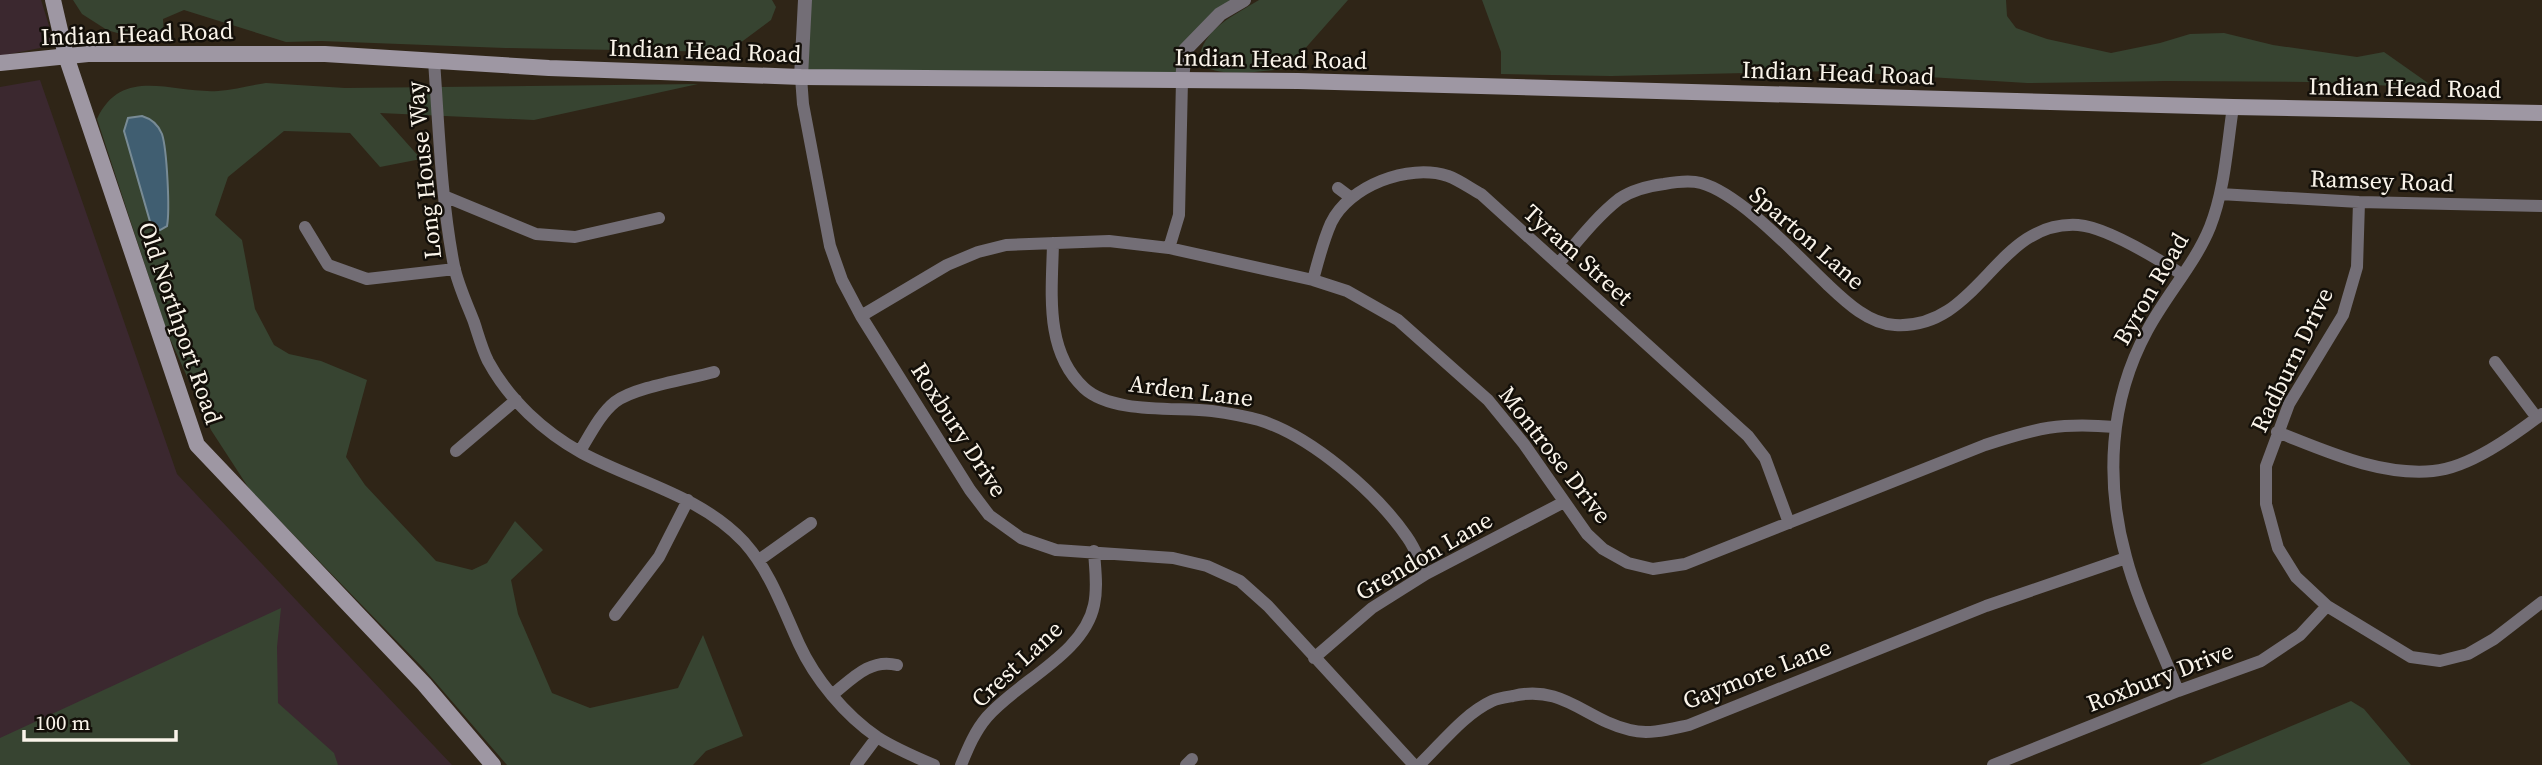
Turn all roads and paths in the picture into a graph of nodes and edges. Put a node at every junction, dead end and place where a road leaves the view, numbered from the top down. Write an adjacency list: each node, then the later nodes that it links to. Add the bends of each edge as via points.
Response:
1 (53, 0): 4 (main road, Old Northport Road)
2 (805, 0): 7 (street)
3 (1244, 0): 8 (street, via 1220,14 1185,50)
4 (66, 57): 5 (main road, Indian Head Road, via 325,54); 6 (main road, Indian Head Road); 50 (main road, Old Northport Road, via 197,445 424,684)
5 (434, 61): 7 (main road, Indian Head Road); 13 (street, Long House Way)
6 (0, 63)
7 (801, 77): 8 (main road, Indian Head Road); 25 (street, Roxbury Drive, via 830,246)
8 (1182, 80): 9 (main road, Indian Head Road); 20 (street, via 1179,215)
9 (2234, 107): 10 (main road, Indian Head Road); 12 (street, Byron Road)
10 (2542, 113)
11 (1338, 188): 14 (street)
12 (2220, 194): 15 (street, Ramsey Road); 23 (street, Byron Road, via 2210,226)
13 (444, 196): 17 (street, via 536,234 575,237); 22 (street, Long House Way)
14 (1350, 197): 21 (street, Tyram Street, via 1382,180 1415,173 1447,176 1481,194); 24 (street, Tyram Street, via 1332,222)
15 (2359, 202): 16 (street, Ramsey Road); 31 (street, Radburn Drive, via 2357,267 2343,315)
16 (2542, 206)
17 (659, 218)
18 (305, 227): 22 (street, via 328,265 367,279)
19 (1053, 243): 20 (street, Montrose Drive); 25 (street, Montrose Drive, via 1006,245 978,252); 41 (street, Arden Lane, via 1056,344 1066,367 1085,389 1110,402 1259,420 1297,436 1348,473 1386,510)
20 (1169, 248): 24 (street, Montrose Drive)
21 (1558, 264): 23 (street, Sparton Lane, via 1621,198 1646,186 1676,182 1701,183 1728,197 1845,301 1867,317 1892,326 1937,318 1960,304 2015,247 2034,234 2056,228 2079,225 2103,233); 37 (street, Tyram Street, via 1748,436 1765,458)
22 (455, 269): 28 (street, Long House Way, via 488,360)
23 (2183, 275): 30 (street, Byron Road, via 2147,331 2127,376)
24 (1313, 279): 35 (street, Montrose Drive, via 1347,291 1398,320 1489,400)
25 (861, 316): 38 (street, Roxbury Drive, via 989,515 1021,538 1056,550)
26 (2495, 362): 29 (street)
27 (714, 372): 33 (street, via 615,402)
28 (516, 400): 32 (street); 33 (street, Long House Way)
29 (2540, 416): 31 (street, via 2473,459 2434,471 2389,470)
30 (2115, 427): 37 (street, Montrose Drive, via 2082,424 2032,430); 39 (street, Byron Road, via 2115,505)
31 (2277, 432): 43 (street, Radburn Drive, via 2266,466 2266,504 2278,548 2296,577)
32 (456, 451)
33 (580, 452): 34 (street, Long House Way)
34 (688, 500): 40 (street, Long House Way, via 724,524); 44 (street, via 659,557)
35 (1564, 502): 37 (street, Montrose Drive, via 1603,549 1628,563 1653,569 1685,564); 41 (street, Grendon Lane)
36 (811, 523): 40 (street)
37 (1789, 523)
38 (1094, 551): 45 (street, Roxbury Drive, via 1174,558 1240,581); 53 (street, Crest Lane, via 1094,608 1084,630 988,716)
39 (2126, 558): 47 (street, Byron Road); 55 (street, Gaymore Lane, via 1986,606 1689,725 1631,731 1553,694 1494,700 1470,715)
40 (759, 560): 48 (street, Long House Way, via 801,648)
41 (1426, 574): 45 (street, Grendon Lane, via 1372,608)
42 (2542, 602): 43 (street, Radburn Drive, via 2494,639 2468,654 2440,661 2411,657)
43 (2327, 606): 47 (street, Roxbury Drive, via 2300,635 2261,661)
44 (615, 615)
45 (1314, 659): 54 (street, Roxbury Drive)
46 (897, 665): 48 (street, via 873,664)
47 (2178, 691): 56 (street, Roxbury Drive)
48 (832, 695): 49 (street, Long House Way)
49 (877, 737): 51 (street); 52 (street, Long House Way)
50 (493, 765)
51 (856, 765)
52 (934, 765)
53 (961, 765)
54 (1414, 765)
55 (1419, 765)
56 (1993, 765)

